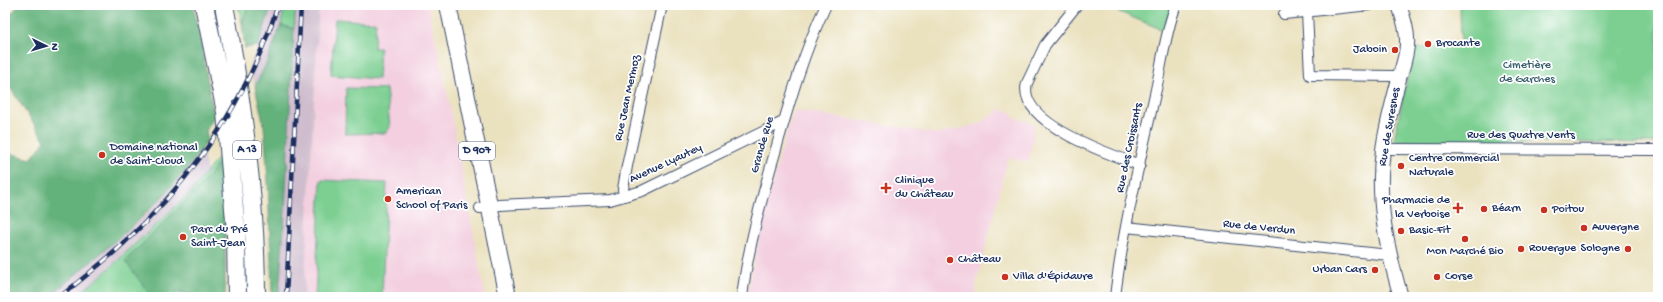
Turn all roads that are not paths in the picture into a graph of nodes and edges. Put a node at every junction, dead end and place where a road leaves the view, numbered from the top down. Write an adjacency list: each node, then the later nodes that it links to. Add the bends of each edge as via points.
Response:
1 (204, 5): 22 (highway, A 13, via 226,112 236,233)
2 (224, 5): 23 (highway, A 13, via 237,74 247,152)
3 (440, 5): 19 (main road, D 907)
4 (448, 5): 19 (main road, D 907)
5 (662, 5): 18 (street, Rue Jean Mermoz, via 627,166)
6 (826, 5): 14 (street, Grande Rue, via 812,34)
7 (1077, 5): 17 (street, via 1045,45 1025,89 1028,103 1058,131)
8 (1176, 5): 17 (street, Rue des Croissants, via 1167,34)
9 (1370, 5): 11 (street)
10 (1399, 5): 15 (street, Rue de Suresnes, via 1407,46)
11 (1307, 12): 12 (street); 13 (street, via 1310,75)
12 (1284, 14)
13 (1395, 76)
14 (783, 122): 18 (street, Avenue Lyautey, via 642,191); 26 (street, Grande Rue, via 760,204)
15 (1383, 148): 16 (street, Rue des Quatre Vents); 21 (street, Rue de Suresnes, via 1381,194)
16 (1658, 150)
17 (1140, 165): 20 (street, Rue des Croissants)
18 (624, 196): 19 (street, Avenue Lyautey, via 610,200 500,205)
19 (485, 208): 24 (main road, D 907); 25 (main road, D 907)
20 (1126, 227): 21 (street, Rue de Verdun); 27 (street, Rue des Croissants)
21 (1389, 255): 28 (street, Rue de Suresnes)
22 (237, 297)
23 (256, 297)
24 (497, 297)
25 (508, 297)
26 (742, 297)
27 (1115, 297)
28 (1401, 297)

